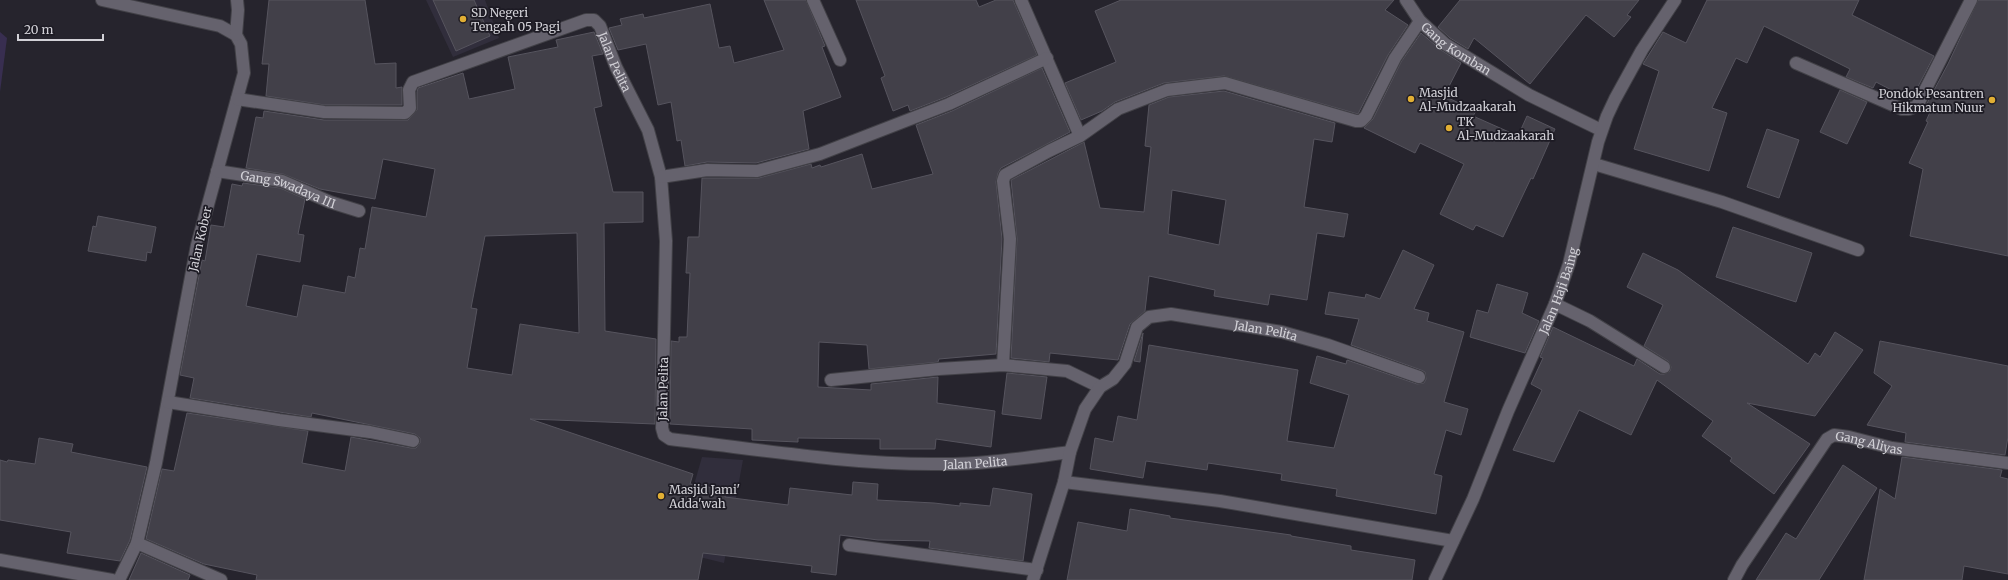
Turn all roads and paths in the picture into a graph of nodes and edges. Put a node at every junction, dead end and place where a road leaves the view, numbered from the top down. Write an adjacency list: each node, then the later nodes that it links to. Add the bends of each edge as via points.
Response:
1 (102, 0): 9 (street, via 220,26)
2 (237, 0): 9 (street)
3 (813, 0): 11 (street)
4 (1022, 0): 10 (street)
5 (1406, 0): 8 (street, Gang Komban)
6 (1675, 0): 14 (street, Jalan Haji Baing, via 1614,99)
7 (1971, 0): 12 (street, via 1917,106 1909,109 1902,109)
8 (1420, 21): 14 (street, Gang Komban, via 1445,44 1476,64 1529,95); 15 (street, via 1395,58 1366,116 1361,121 1224,83 1167,90 1118,109)
9 (236, 35): 13 (street, Jalan Kober, via 240,44 244,73)
10 (1047, 58): 15 (street); 18 (street, via 949,104 820,154 757,171 707,170)
11 (840, 60)
12 (1796, 63)
13 (237, 99): 17 (street, Jalan Kober); 18 (street, Jalan Pelita, via 324,112 405,114 410,108 409,90 413,82 586,20 594,20 600,26 616,67 648,130)
14 (1601, 130): 16 (street, Jalan Haji Baing)
15 (1080, 136): 22 (street, via 1003,178 1010,239)
16 (1594, 164): 20 (street, via 1722,202); 21 (street, Jalan Haji Baing, via 1569,264)
17 (217, 171): 19 (street, Gang Swadaya III, via 282,181 330,202); 27 (street, Jalan Kober, via 197,245)
18 (661, 177): 29 (street, Jalan Pelita, via 666,241 662,428 664,435 670,439 882,463 997,462)
19 (359, 211)
20 (1858, 250)
21 (1555, 304): 23 (street, via 1590,321); 32 (street, Jalan Haji Baing)
22 (1003, 365): 25 (street); 26 (street, via 1067,371)
23 (1664, 367)
24 (1419, 377): 26 (street, Jalan Pelita, via 1328,345 1282,332 1171,314 1149,317 1137,327 1125,364 1113,379)
25 (831, 380)
26 (1100, 387): 29 (street, Jalan Pelita, via 1085,409)
27 (168, 402): 28 (street, via 370,432); 33 (street, Jalan Kober)
28 (413, 441)
29 (1070, 452): 31 (street, Jalan Pelita)
30 (2008, 464): 41 (street, Gang Aliyas, via 1892,448 1834,435 1827,440 1804,471)
31 (1064, 482): 32 (street, via 1220,501); 36 (street, Jalan Pelita)
32 (1453, 541): 40 (street, Jalan Haji Baing)
33 (137, 543): 38 (street, Jalan Kober); 39 (street)
34 (849, 545): 36 (street)
35 (0, 560): 37 (street)
36 (1035, 575)
37 (112, 580)
38 (119, 580)
39 (221, 580)
40 (1435, 580)
41 (1734, 580)

